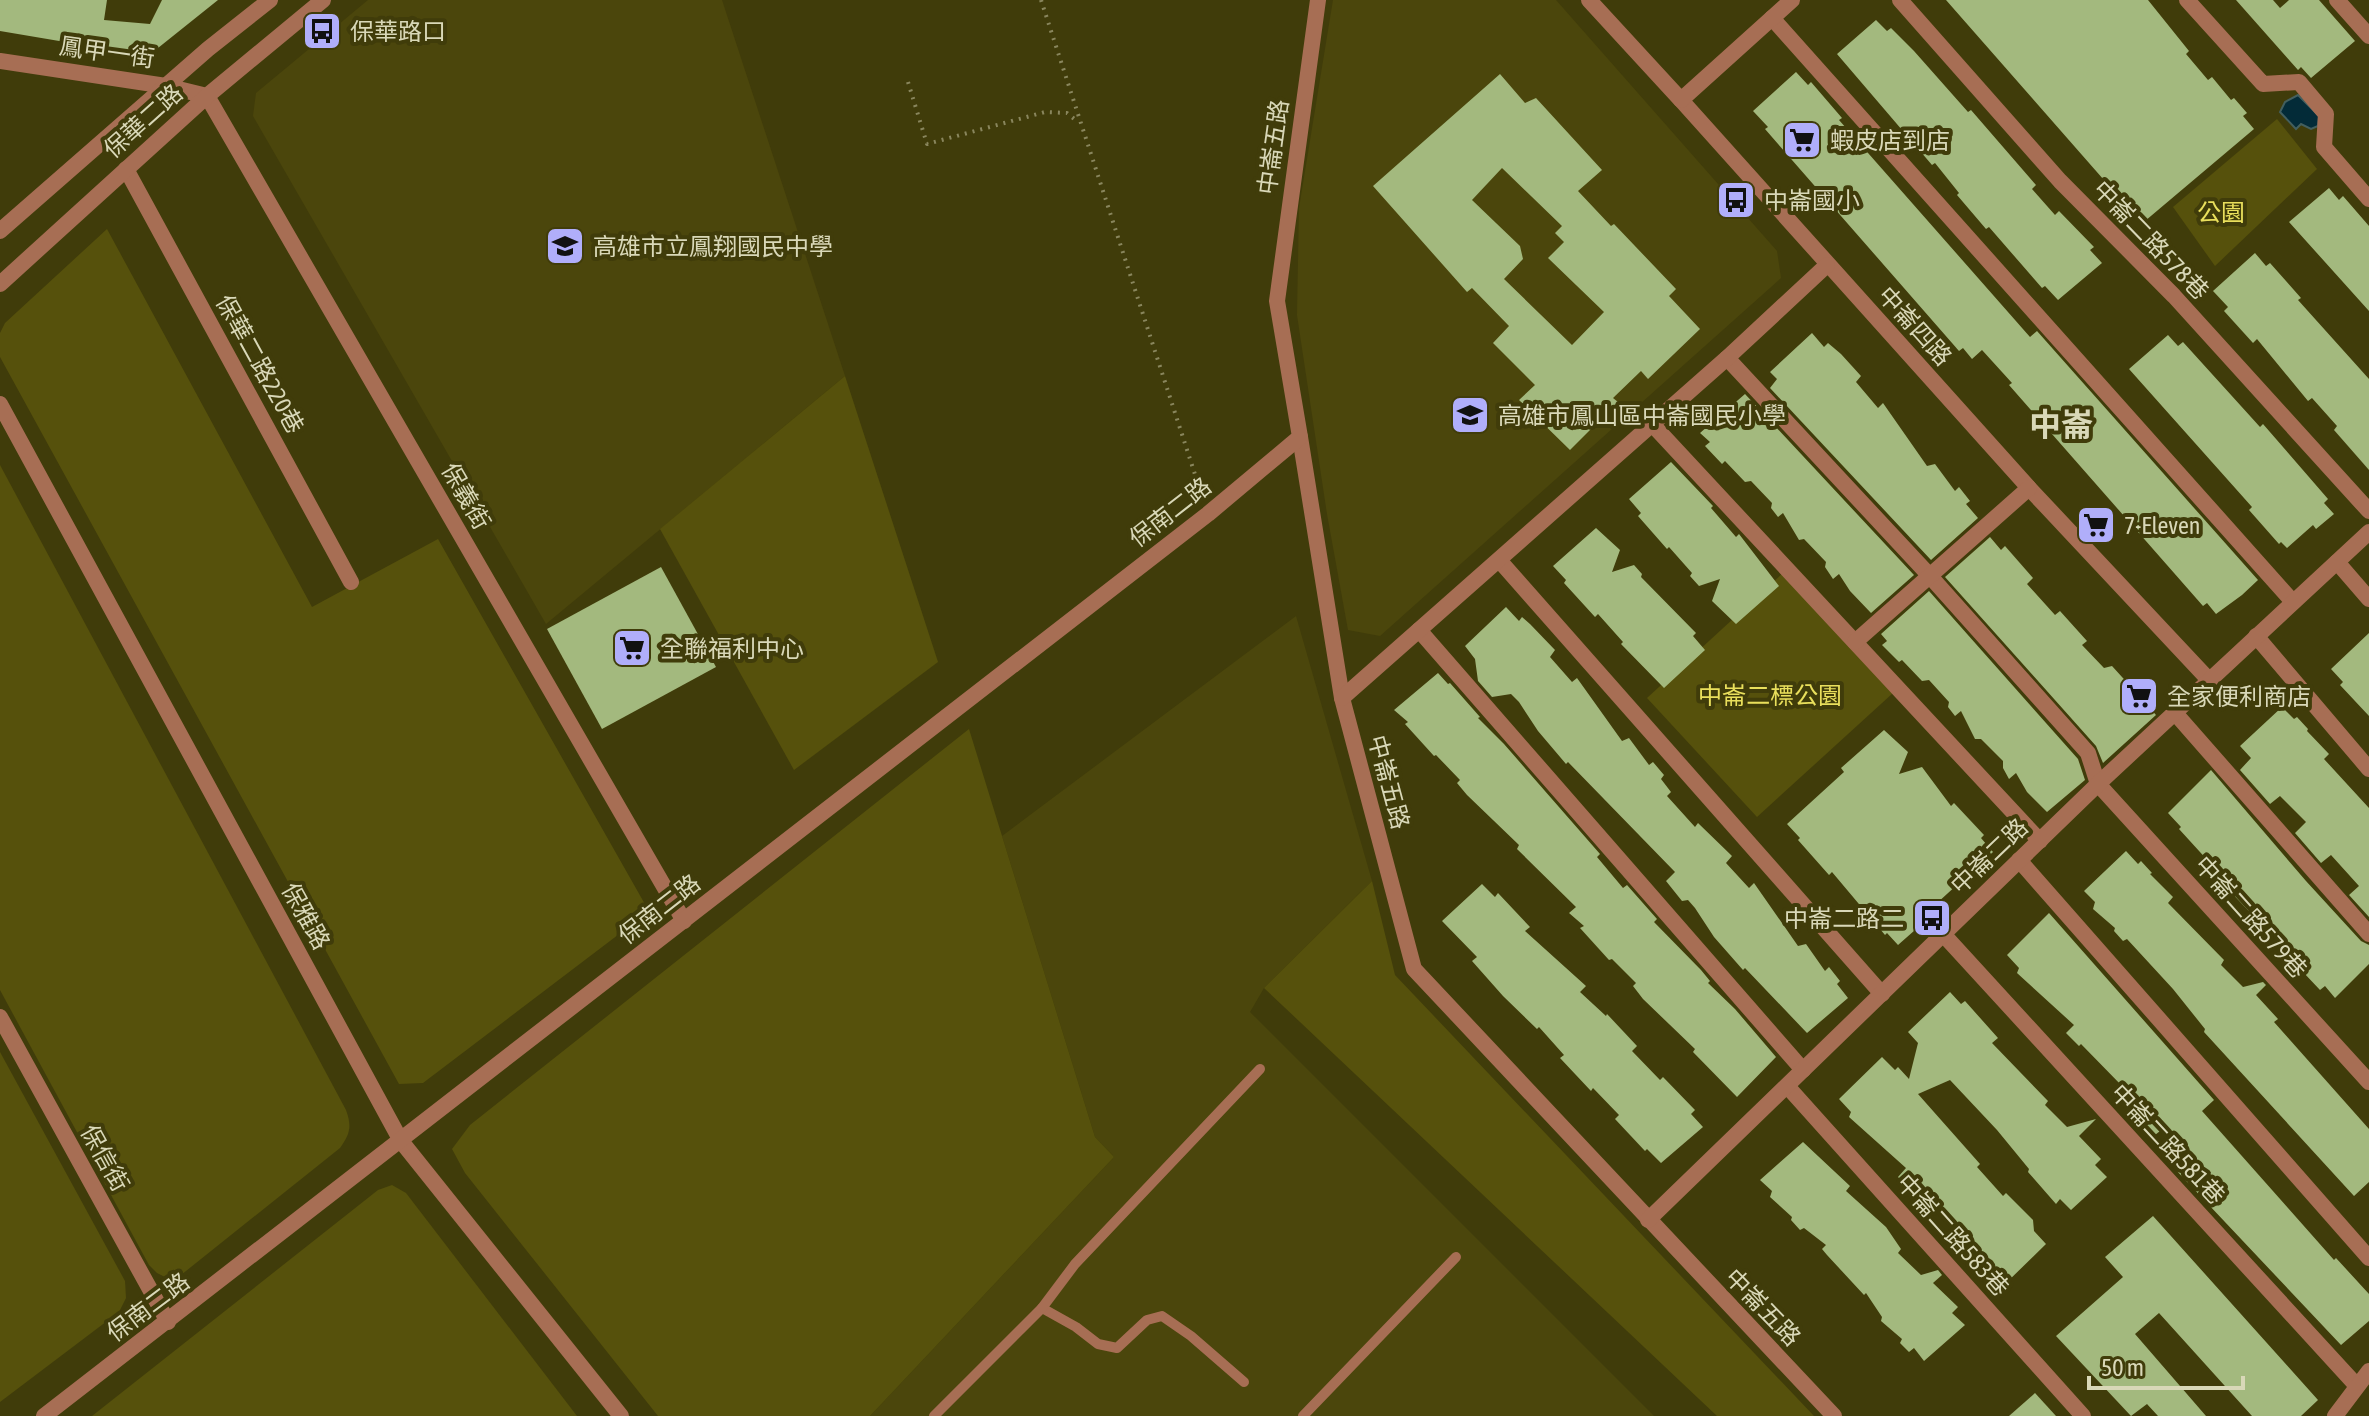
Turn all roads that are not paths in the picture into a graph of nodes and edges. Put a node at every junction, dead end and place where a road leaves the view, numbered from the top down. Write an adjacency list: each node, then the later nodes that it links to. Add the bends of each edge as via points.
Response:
1 (270, 0): 12 (street, 保華二路)
2 (323, 0): 13 (street, 保華二路)
3 (1318, 0): 23 (street, 中崙五路, via 1277,301)
4 (1589, 0): 14 (street, 中崙四路)
5 (1792, 0): 9 (street)
6 (1900, 0): 25 (street, 中崙二路578巷, via 2060,181 2174,296)
7 (2187, 0): 16 (street, via 2263,84 2299,82 2326,114 2324,147)
8 (2337, 0): 10 (street)
9 (1772, 18): 14 (street); 32 (street)
10 (2369, 36)
11 (0, 61): 12 (street, 鳳甲一街)
12 (166, 86): 13 (street, 鳳甲一街); 17 (street, 保華二路)
13 (207, 96): 15 (street, 保華二路); 43 (street, 保義街)
14 (1681, 100): 18 (street, 中崙四路)
15 (126, 169): 19 (street, 保華二路); 30 (street, 保華二路220巷)
16 (2369, 199)
17 (0, 231)
18 (1827, 265): 20 (street); 24 (street, 中崙四路)
19 (0, 284)
20 (1727, 358): 22 (street); 29 (street)
21 (0, 404): 52 (street, 保雅路)
22 (1652, 424): 27 (street); 35 (street)
23 (1300, 437): 37 (street, 中崙五路); 43 (street, 保南二路)
24 (2029, 488): 29 (street); 36 (street, 中崙四路)
25 (2369, 511)
26 (2369, 532): 28 (street, 中崙二路)
27 (1499, 560): 33 (street); 46 (street)
28 (2337, 562): 31 (street); 32 (street, 中崙二路)
29 (1929, 575): 35 (street); 40 (street, via 2088,753)
30 (351, 582)
31 (2369, 599)
32 (2293, 602): 34 (street, 中崙二路)
33 (1419, 630): 37 (street); 49 (street)
34 (2256, 636): 36 (street, 中崙二路); 39 (street)
35 (1855, 642): 41 (street)
36 (2209, 680): 38 (street, 中崙二路)
37 (1342, 698): 53 (street, 中崙五路, via 1414,969)
38 (2175, 713): 40 (street, 中崙二路); 45 (street)
39 (2369, 769)
40 (2098, 784): 41 (street, 中崙二路); 50 (street, 中崙二路579巷)
41 (2040, 841): 42 (street, 中崙二路)
42 (2019, 860): 44 (street, 中崙二路); 55 (street)
43 (684, 921): 52 (street, 保南二路)
44 (1943, 934): 46 (street, 中崙二路); 60 (street, 中崙二路581巷)
45 (2369, 934)
46 (1882, 994): 49 (street, 中崙二路)
47 (0, 1017): 57 (street, 保信街)
48 (1260, 1069): 56 (lane, via 1075,1264)
49 (1803, 1070): 51 (street, 中崙二路)
50 (2369, 1082)
51 (1787, 1086): 53 (street, 中崙二路); 66 (street, 中崙二路583巷)
52 (401, 1141): 57 (street, 保南二路); 62 (street, 保雅路)
53 (1648, 1220): 65 (street, 中崙五路)
54 (1456, 1257): 64 (lane)
55 (2369, 1258)
56 (1042, 1308): 59 (lane, via 1098,1344 1117,1348 1147,1320 1162,1316); 63 (lane)
57 (168, 1322): 61 (street, 保南二路)
58 (2369, 1371): 60 (street)
59 (1244, 1382)
60 (2357, 1386): 67 (street)
61 (44, 1416)
62 (621, 1416)
63 (934, 1416)
64 (1303, 1416)
65 (1834, 1416)
66 (2083, 1416)
67 (2335, 1416)

